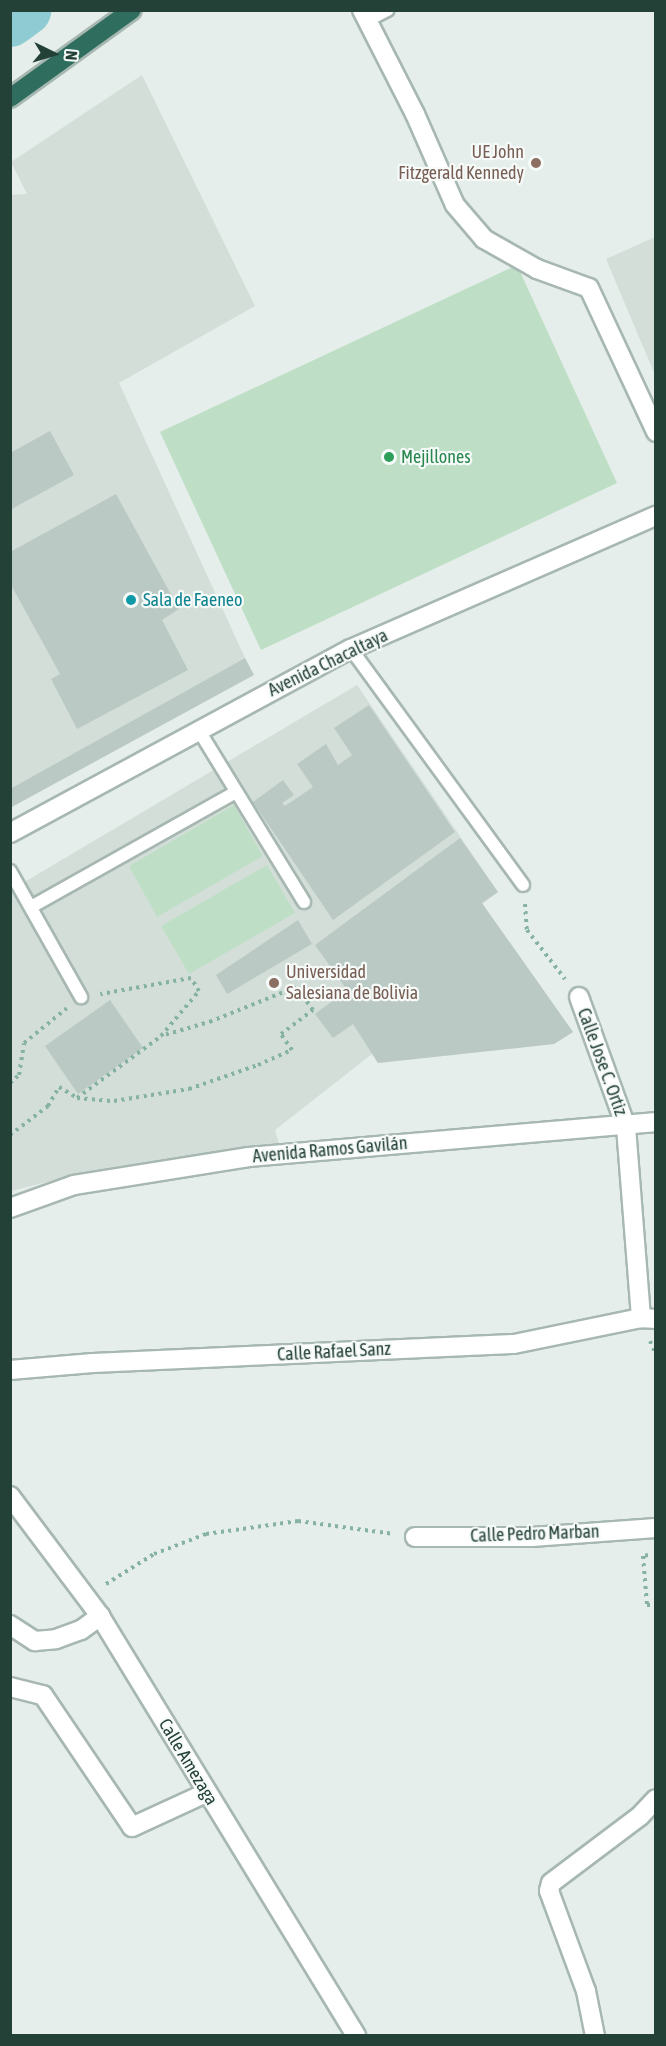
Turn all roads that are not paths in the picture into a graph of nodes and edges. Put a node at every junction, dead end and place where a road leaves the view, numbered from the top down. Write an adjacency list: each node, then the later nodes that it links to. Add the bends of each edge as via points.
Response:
1 (132, 10): 4 (highway)
2 (388, 10): 3 (lane)
3 (365, 15): 5 (street, via 455,206 484,239 537,269 589,288)
4 (10, 98)
5 (656, 432)
6 (656, 516): 7 (street, Avenida Chacaltaya)
7 (351, 649): 8 (street, Avenida Chacaltaya); 12 (lane)
8 (198, 729): 9 (lane); 10 (street, Avenida Chacaltaya)
9 (234, 793): 13 (lane); 14 (lane)
10 (10, 833)
11 (10, 871): 14 (lane)
12 (524, 885)
13 (304, 902)
14 (31, 907): 15 (lane)
15 (81, 997)
16 (579, 997): 18 (street, Calle Jose C. Ortiz)
17 (656, 1122): 18 (street, Avenida Ramos Gavilán)
18 (626, 1127): 19 (street, Avenida Ramos Gavilán, via 249,1157 74,1185); 20 (street, Calle Jose C. Ortiz)
19 (10, 1208)
20 (648, 1318): 21 (street, Calle Rafael Sanz, via 514,1344)
21 (10, 1370)
22 (10, 1496): 25 (street, Calle Amezaga)
23 (656, 1528): 24 (street, Calle Pedro Marban, via 532,1537)
24 (415, 1537)
25 (100, 1616): 26 (street, via 81,1630 56,1639 35,1641); 28 (street, Calle Amezaga)
26 (10, 1625)
27 (10, 1687): 28 (street, via 43,1695 132,1827)
28 (206, 1793): 30 (street, Calle Amezaga)
29 (656, 1799): 31 (street, via 640,1816 551,1883 551,1905 586,1991)
30 (356, 2036)
31 (595, 2036)

